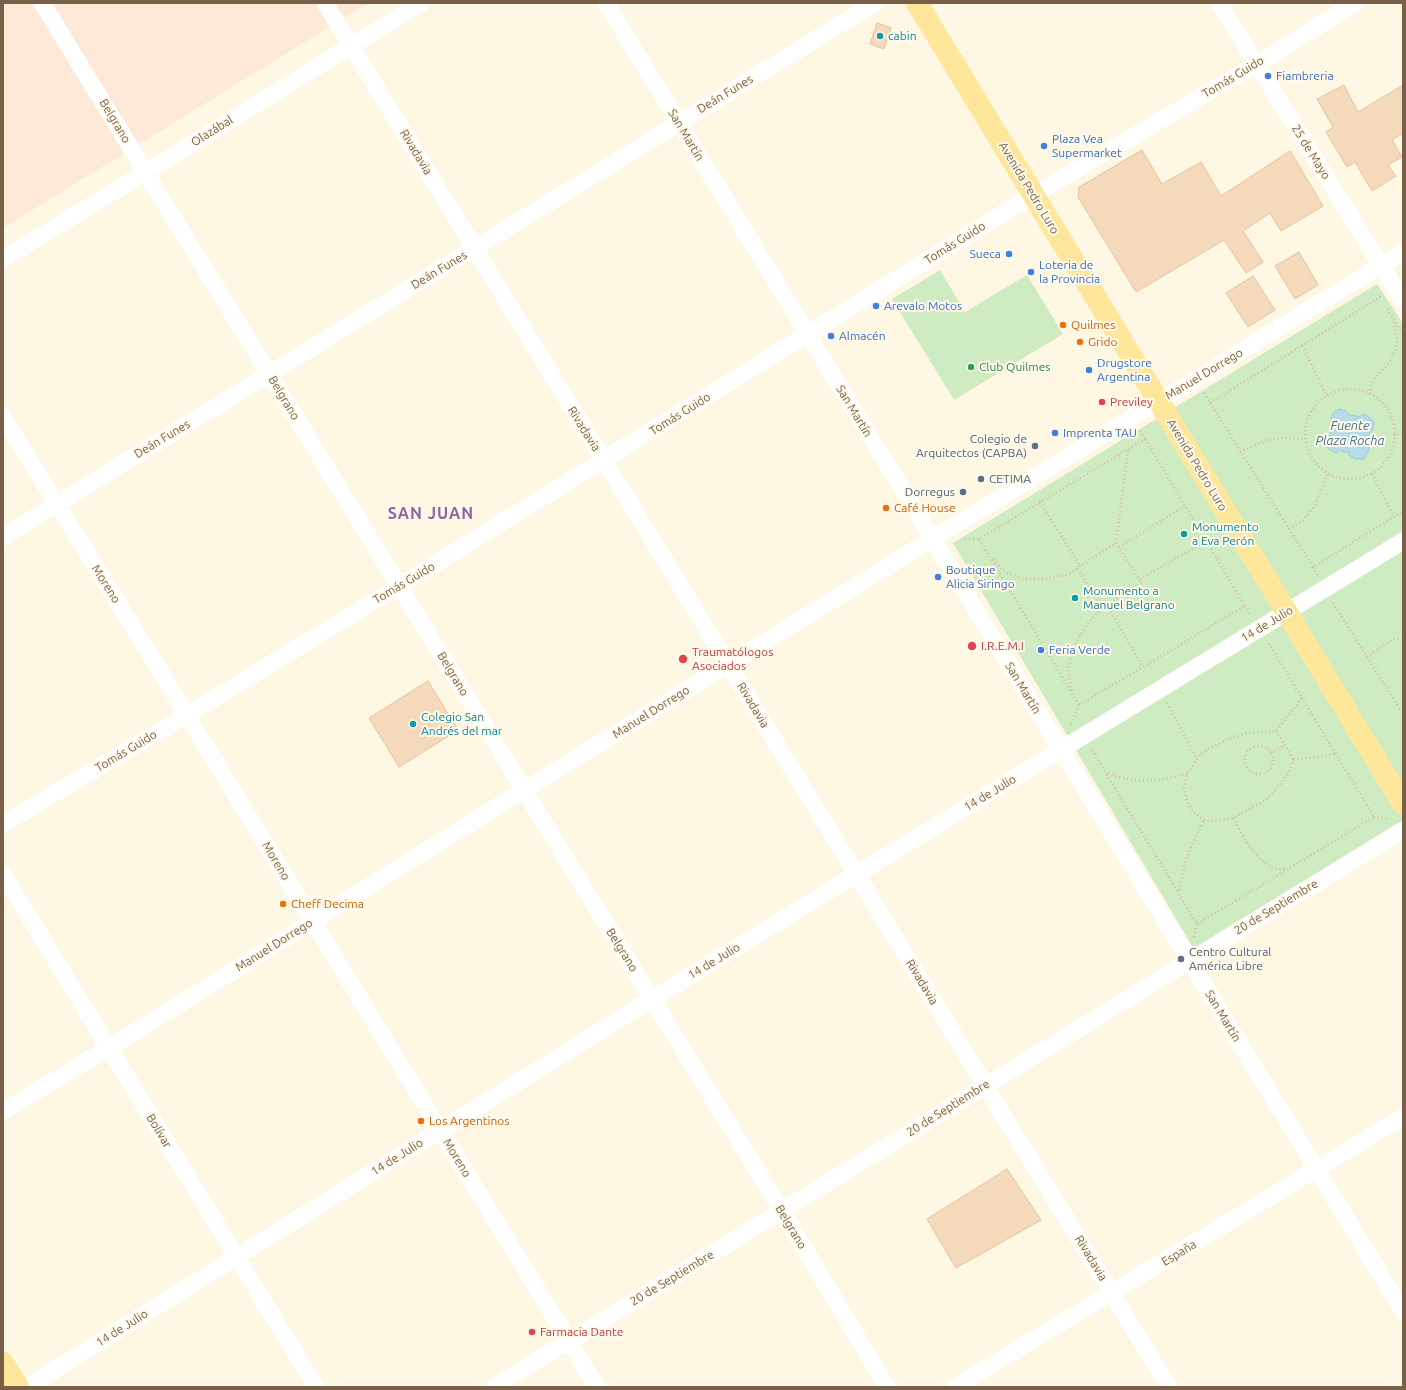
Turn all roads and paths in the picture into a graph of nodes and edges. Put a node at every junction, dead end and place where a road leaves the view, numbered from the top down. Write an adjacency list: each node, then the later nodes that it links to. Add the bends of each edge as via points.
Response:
1 (42, 3): 12 (street, Belgrano)
2 (325, 3): 9 (street, Rivadavia)
3 (421, 3): 9 (street, Olazábal)
4 (606, 3): 11 (street, San Martín)
5 (875, 3): 11 (street, Deán Funes)
6 (917, 3): 13 (main road, Avenida Pedro Luro)
7 (1219, 3): 10 (street, 25 de Mayo)
8 (1356, 3): 10 (street, Tomás Guido)
9 (351, 46): 12 (street, Olazábal); 14 (street, Rivadavia)
10 (1257, 64): 13 (street, Tomás Guido); 17 (street, 25 de Mayo)
11 (679, 123): 14 (street, Deán Funes); 21 (street, San Martín)
12 (146, 172): 16 (street, Olazábal); 23 (street, Belgrano)
13 (1033, 195): 21 (street, Tomás Guido); 26 (main road, Avenida Pedro Luro)
14 (474, 248): 23 (street, Deán Funes); 33 (street, Rivadavia)
15 (1403, 252): 17 (street, Manuel Dorrego)
16 (3, 259)
17 (1381, 265): 18 (street, 25 de Mayo); 26 (street, Manuel Dorrego)
18 (1403, 301)
19 (1394, 320): 20 (path); 22 (path, via 1380,297); 24 (path, via 1396,349 1389,363 1375,378 1370,387)
20 (1403, 334)
21 (808, 335): 33 (street, Tomás Guido); 43 (street, San Martín)
22 (1302, 346): 25 (path); 32 (path, via 1210,403)
23 (269, 374): 37 (street, Deán Funes); 51 (street, Belgrano)
24 (1370, 394): 25 (path, via 1343,390); 29 (path, via 1390,413)
25 (1326, 396): 30 (path, via 1310,412)
26 (1158, 401): 43 (street, Manuel Dorrego); 55 (main road, Avenida Pedro Luro)
27 (3, 417): 37 (street, Moreno)
28 (1403, 432): 29 (path)
29 (1394, 436): 35 (path, via 1390,454 1383,465)
30 (1305, 439): 32 (path, via 1267,440); 34 (path, via 1307,450 1314,461)
31 (1128, 450): 36 (path); 38 (path, via 1145,439); 46 (path)
32 (1240, 452): 41 (path)
33 (604, 460): 51 (street, Tomás Guido); 59 (street, Rivadavia)
34 (1328, 473): 35 (path, via 1347,479); 41 (path, via 1314,507 1302,521)
35 (1372, 474): 40 (path)
36 (1040, 502): 48 (path, via 979,539); 49 (path)
37 (56, 504): 42 (street, Deán Funes); 67 (street, Moreno)
38 (1185, 506): 44 (path); 47 (path)
39 (1403, 511): 40 (path)
40 (1394, 517): 41 (path, via 1313,567)
41 (1289, 529)
42 (3, 537)
43 (932, 539): 59 (street, Manuel Dorrego); 71 (street, San Martín)
44 (1206, 541): 50 (path); 60 (path, via 1245,606)
45 (1403, 541): 55 (street, 14 de Julio)
46 (1116, 543): 47 (path); 49 (path)
47 (1119, 547): 50 (path)
48 (989, 556): 49 (path, via 1005,572 1024,579 1068,575); 61 (path)
49 (1078, 567): 54 (path)
50 (1140, 579): 53 (path, via 1142,583)
51 (399, 586): 67 (street, Tomás Guido); 78 (street, Belgrano)
52 (1331, 599): 58 (path)
53 (1107, 606): 54 (path); 60 (path)
54 (1102, 608): 61 (path, via 1081,634 1072,655 1068,670)
55 (1286, 612): 71 (street, 14 de Julio); 79 (main road, Avenida Pedro Luro)
56 (1403, 637): 58 (path, via 1386,643)
57 (1261, 645): 63 (path, via 1268,641)
58 (1367, 657): 66 (path)
59 (728, 664): 78 (street, Manuel Dorrego); 86 (street, Rivadavia)
60 (1144, 667): 61 (path, via 1079,705)
61 (1074, 697)
62 (1173, 698): 64 (path)
63 (1302, 698): 68 (path); 73 (path)
64 (1166, 702): 65 (path); 74 (path)
65 (1160, 706)
66 (1403, 714)
67 (187, 715): 82 (street, Tomás Guido); 88 (street, Moreno)
68 (1276, 731): 69 (path); 74 (path, via 1246,733 1229,739 1202,753)
69 (1285, 745): 72 (path); 75 (path)
70 (1090, 748): 84 (path, via 1197,924)
71 (1060, 750): 86 (street, 14 de Julio); 89 (street, San Martín)
72 (1271, 753): 72 (path, via 1264,747 1254,747 1247,752 1248,769 1256,773 1265,772 1271,766)
73 (1336, 754): 75 (path); 84 (path, via 1374,817)
74 (1197, 759): 77 (path)
75 (1294, 760): 80 (path, via 1279,786 1266,800)
76 (1108, 773): 77 (path, via 1142,781 1165,780)
77 (1187, 774): 81 (path, via 1184,788 1187,802 1193,812)
78 (524, 790): 88 (street, Manuel Dorrego); 90 (street, Belgrano)
79 (1403, 804)
80 (1233, 818): 81 (path); 84 (path, via 1255,854 1274,869)
81 (1204, 820): 87 (path, via 1190,849)
82 (3, 824)
83 (1403, 830): 89 (street, 20 de Septiembre)
84 (1287, 869)
85 (3, 874): 91 (street, Bolívar)
86 (856, 874): 90 (street, 14 de Julio); 92 (street, Rivadavia)
87 (1179, 890)
88 (313, 921): 91 (street, Manuel Dorrego); 95 (street, Moreno)
89 (1189, 960): 92 (street, 20 de Septiembre); 96 (street, San Martín)
90 (652, 999): 95 (street, 14 de Julio); 97 (street, Belgrano)
91 (109, 1048): 93 (street, Manuel Dorrego); 98 (street, Bolívar)
92 (985, 1086): 97 (street, 20 de Septiembre); 99 (street, Rivadavia)
93 (3, 1111)
94 (1403, 1117): 96 (street, España)
95 (440, 1130): 98 (street, 14 de Julio); 101 (street, Moreno)
96 (1317, 1170): 99 (street, España); 100 (street, San Martín)
97 (782, 1211): 101 (street, 20 de Septiembre); 108 (street, Belgrano)
98 (237, 1258): 104 (street, 14 de Julio); 105 (street, Bolívar)
99 (1112, 1293): 109 (street, España); 110 (street, Rivadavia)
100 (1403, 1311)
101 (569, 1341): 106 (street, 20 de Septiembre); 107 (street, Moreno)
102 (3, 1363): 103 (main road)
103 (18, 1387)
104 (27, 1387)
105 (316, 1387)
106 (494, 1387)
107 (597, 1387)
108 (887, 1387)
109 (955, 1387)
110 (1169, 1387)

